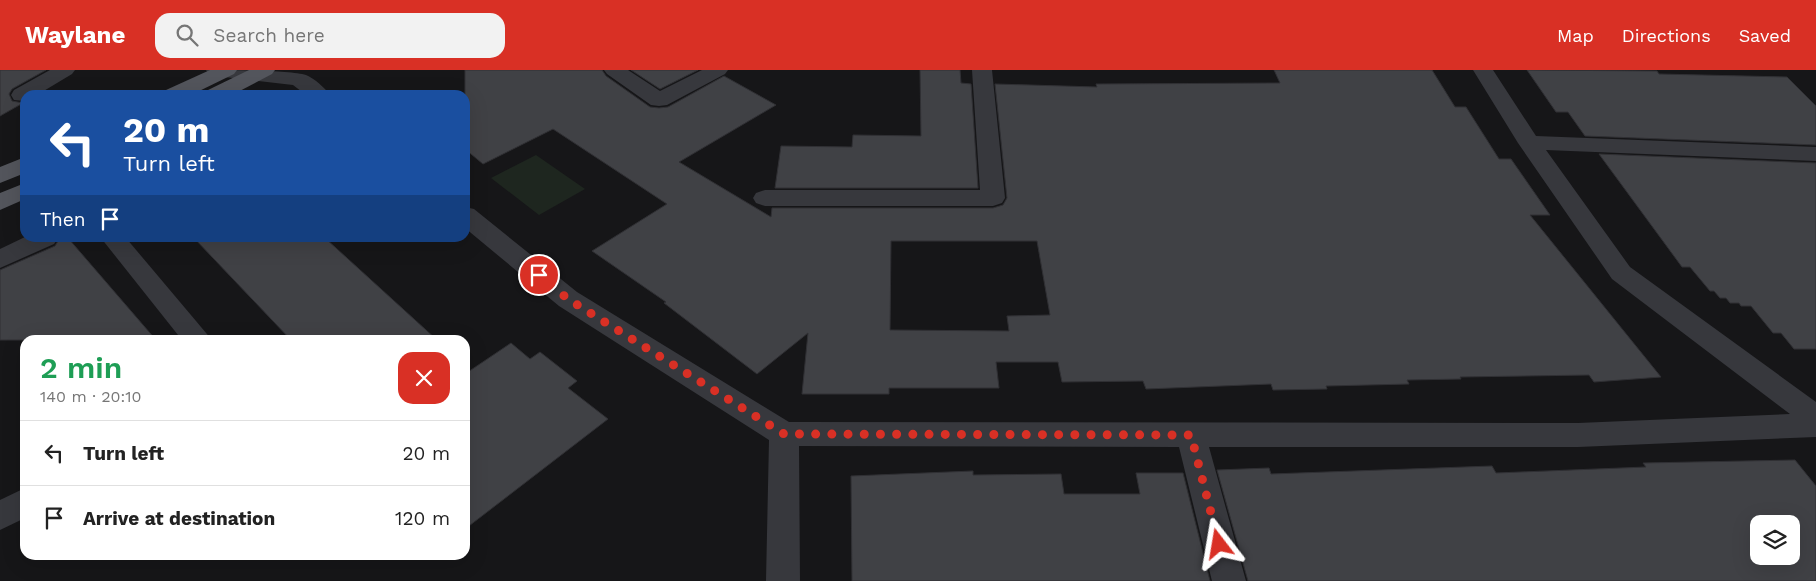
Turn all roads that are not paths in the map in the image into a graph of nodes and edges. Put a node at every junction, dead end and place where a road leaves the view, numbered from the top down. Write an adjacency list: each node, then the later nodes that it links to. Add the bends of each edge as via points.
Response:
1 (65, 70): 8 (street)
2 (614, 70): 3 (street, via 659,100)
3 (718, 70)
4 (982, 70): 17 (street, via 993,198)
5 (1483, 70): 12 (street)
6 (222, 71): 7 (street); 9 (main road)
7 (260, 73): 10 (main road); 11 (street, via 299,79)
8 (31, 90)
9 (184, 90)
10 (226, 90)
11 (313, 90)
12 (1529, 143): 13 (street); 24 (street, via 1621,273)
13 (1816, 154)
14 (20, 166): 15 (main road)
15 (0, 176)
16 (20, 192): 18 (main road)
17 (765, 198)
18 (0, 202)
19 (470, 219): 26 (street, via 568,299)
20 (36, 242): 22 (street)
21 (115, 242): 23 (street)
22 (0, 259)
23 (194, 335)
24 (1816, 418)
25 (1816, 425): 27 (street, via 1578,435)
26 (784, 434): 27 (street); 30 (street)
27 (1191, 435): 31 (street)
28 (20, 505): 29 (street)
29 (0, 516)
30 (783, 581)
31 (1229, 581)

